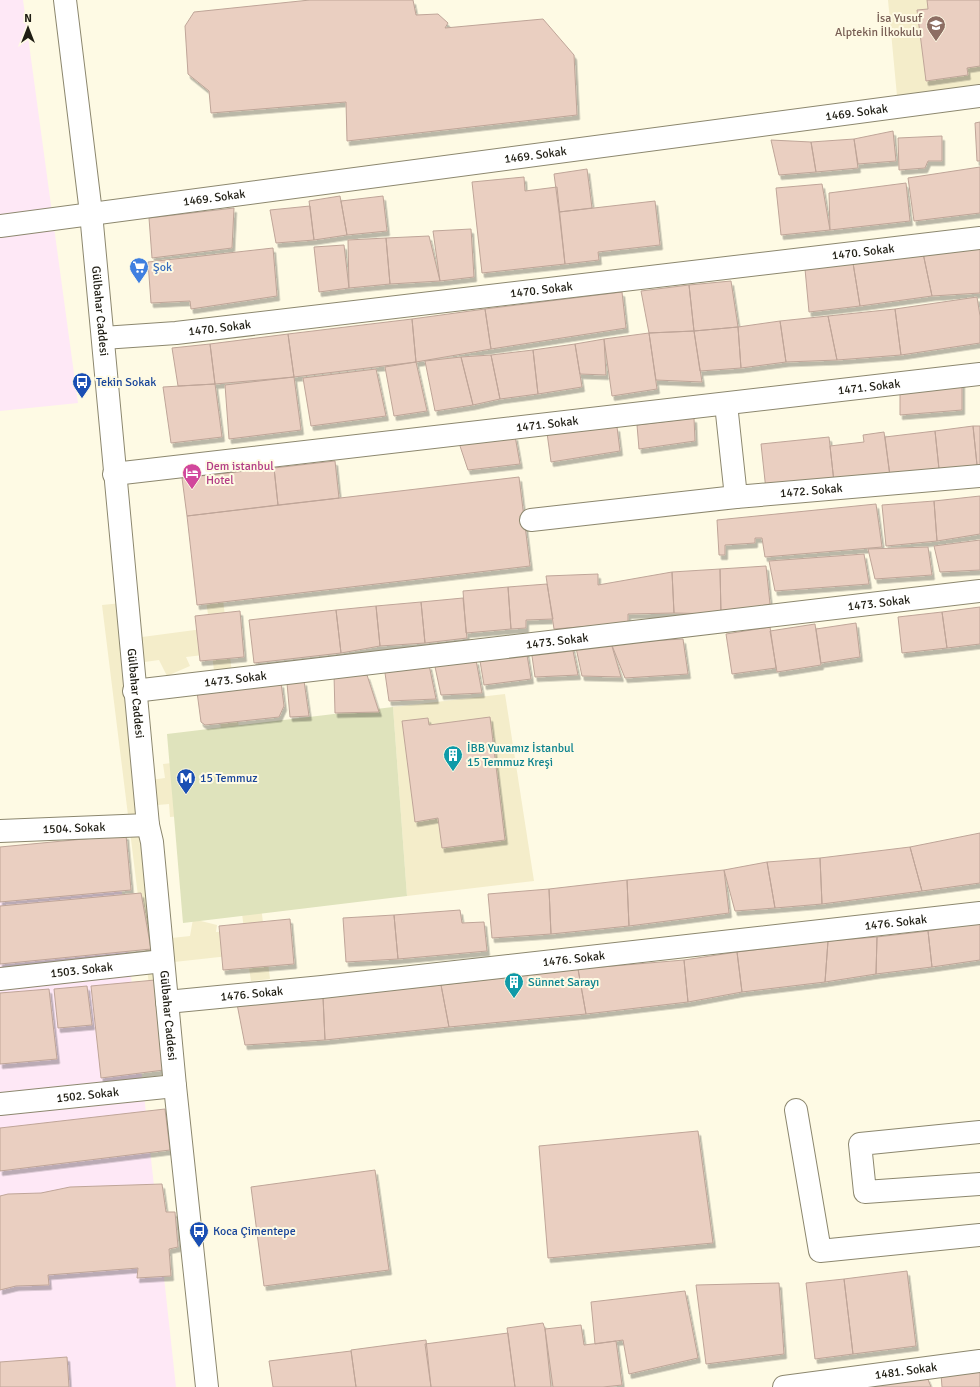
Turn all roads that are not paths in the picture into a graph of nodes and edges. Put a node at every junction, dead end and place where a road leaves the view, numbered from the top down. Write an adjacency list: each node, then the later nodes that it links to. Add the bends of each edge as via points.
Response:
1 (65, 0): 3 (street, Gülbahar Caddesi)
2 (980, 96): 3 (street, 1469. Sokak)
3 (91, 214): 4 (street, 1469. Sokak); 6 (street, Gülbahar Caddesi)
4 (0, 226)
5 (980, 238): 6 (street, 1470. Sokak, via 200,330)
6 (103, 338): 9 (street, Gülbahar Caddesi)
7 (980, 374): 8 (street, 1471. Sokak)
8 (726, 404): 9 (street, 1471. Sokak); 11 (street)
9 (114, 474): 14 (street, Gülbahar Caddesi)
10 (980, 476): 11 (street, 1472. Sokak)
11 (736, 497): 12 (street, 1472. Sokak)
12 (531, 520)
13 (980, 591): 14 (street, 1473. Sokak)
14 (134, 691): 15 (street, Gülbahar Caddesi)
15 (148, 825): 16 (street, 1504. Sokak); 18 (street, Gülbahar Caddesi, via 152,842)
16 (0, 831)
17 (980, 913): 20 (street, 1476. Sokak)
18 (163, 961): 19 (street, 1503. Sokak); 20 (street, Gülbahar Caddesi)
19 (0, 979)
20 (167, 1002): 21 (street, Gülbahar Caddesi)
21 (175, 1086): 22 (street, 1502. Sokak); 28 (street, Gülbahar Caddesi)
22 (0, 1104)
23 (796, 1110): 26 (street, via 820,1250)
24 (980, 1132): 25 (street, via 860,1144 865,1192)
25 (980, 1184)
26 (980, 1235)
27 (980, 1361): 29 (street, 1481. Sokak)
28 (207, 1387)
29 (784, 1387)

